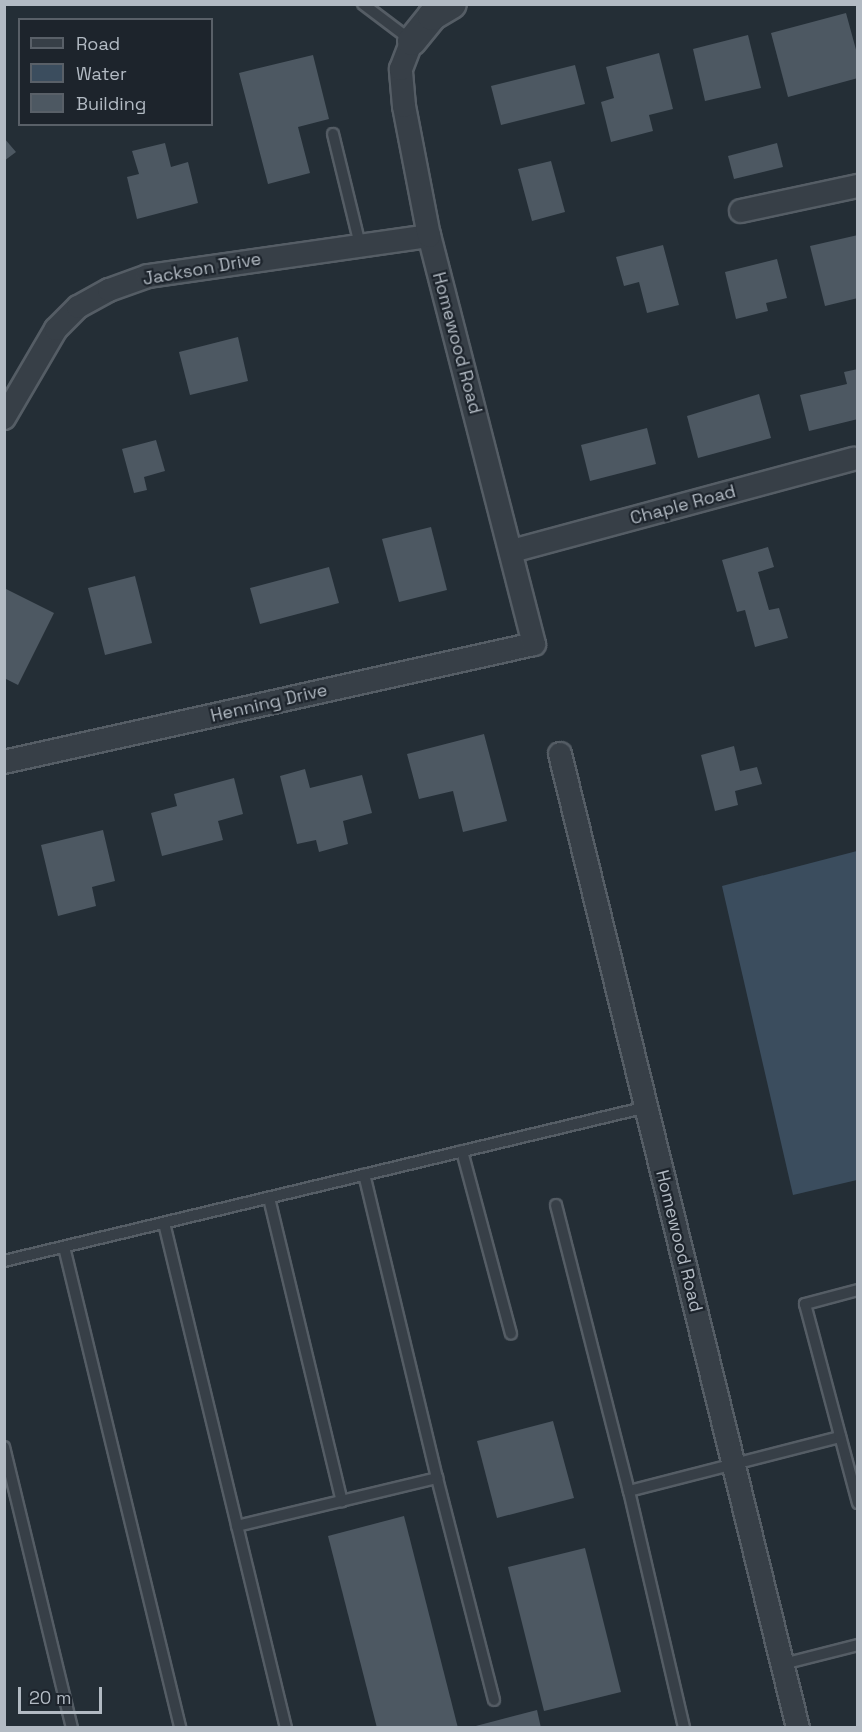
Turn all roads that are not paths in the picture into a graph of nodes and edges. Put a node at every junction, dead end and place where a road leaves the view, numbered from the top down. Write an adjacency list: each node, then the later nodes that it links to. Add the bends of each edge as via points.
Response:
1 (363, 4): 3 (lane)
2 (452, 4): 3 (street, via 432,16)
3 (412, 41): 7 (street, Homewood Road, via 401,69 404,106)
4 (333, 134): 8 (lane)
5 (858, 186): 6 (street)
6 (741, 211)
7 (429, 236): 8 (street, Jackson Drive); 11 (street, Homewood Road)
8 (360, 245): 9 (street, Jackson Drive, via 148,276 109,290 78,307 56,329)
9 (4, 418)
10 (854, 459): 11 (street, Chaple Road)
11 (512, 551): 12 (street, Homewood Road)
12 (534, 644): 14 (street, Henning Drive)
13 (560, 754): 15 (street, Homewood Road)
14 (4, 762)
15 (646, 1107): 16 (lane); 27 (street, Homewood Road)
16 (462, 1151): 17 (lane); 24 (lane)
17 (364, 1175): 18 (lane); 28 (lane)
18 (269, 1198): 20 (lane); 30 (lane)
19 (556, 1205): 29 (lane)
20 (164, 1223): 21 (lane); 32 (lane)
21 (64, 1247): 22 (lane); 37 (lane)
22 (4, 1261)
23 (858, 1290): 25 (lane, via 805,1304)
24 (511, 1334)
25 (840, 1437): 27 (lane); 31 (lane)
26 (4, 1447): 36 (lane)
27 (734, 1464): 29 (lane); 34 (street, Homewood Road)
28 (437, 1478): 30 (lane); 35 (lane)
29 (629, 1491): 39 (lane)
30 (342, 1501): 32 (lane)
31 (858, 1503)
32 (237, 1526): 38 (lane)
33 (858, 1645): 34 (lane)
34 (783, 1664): 40 (street, Homewood Road)
35 (494, 1700)
36 (72, 1728)
37 (180, 1728)
38 (286, 1728)
39 (684, 1728)
40 (798, 1728)

